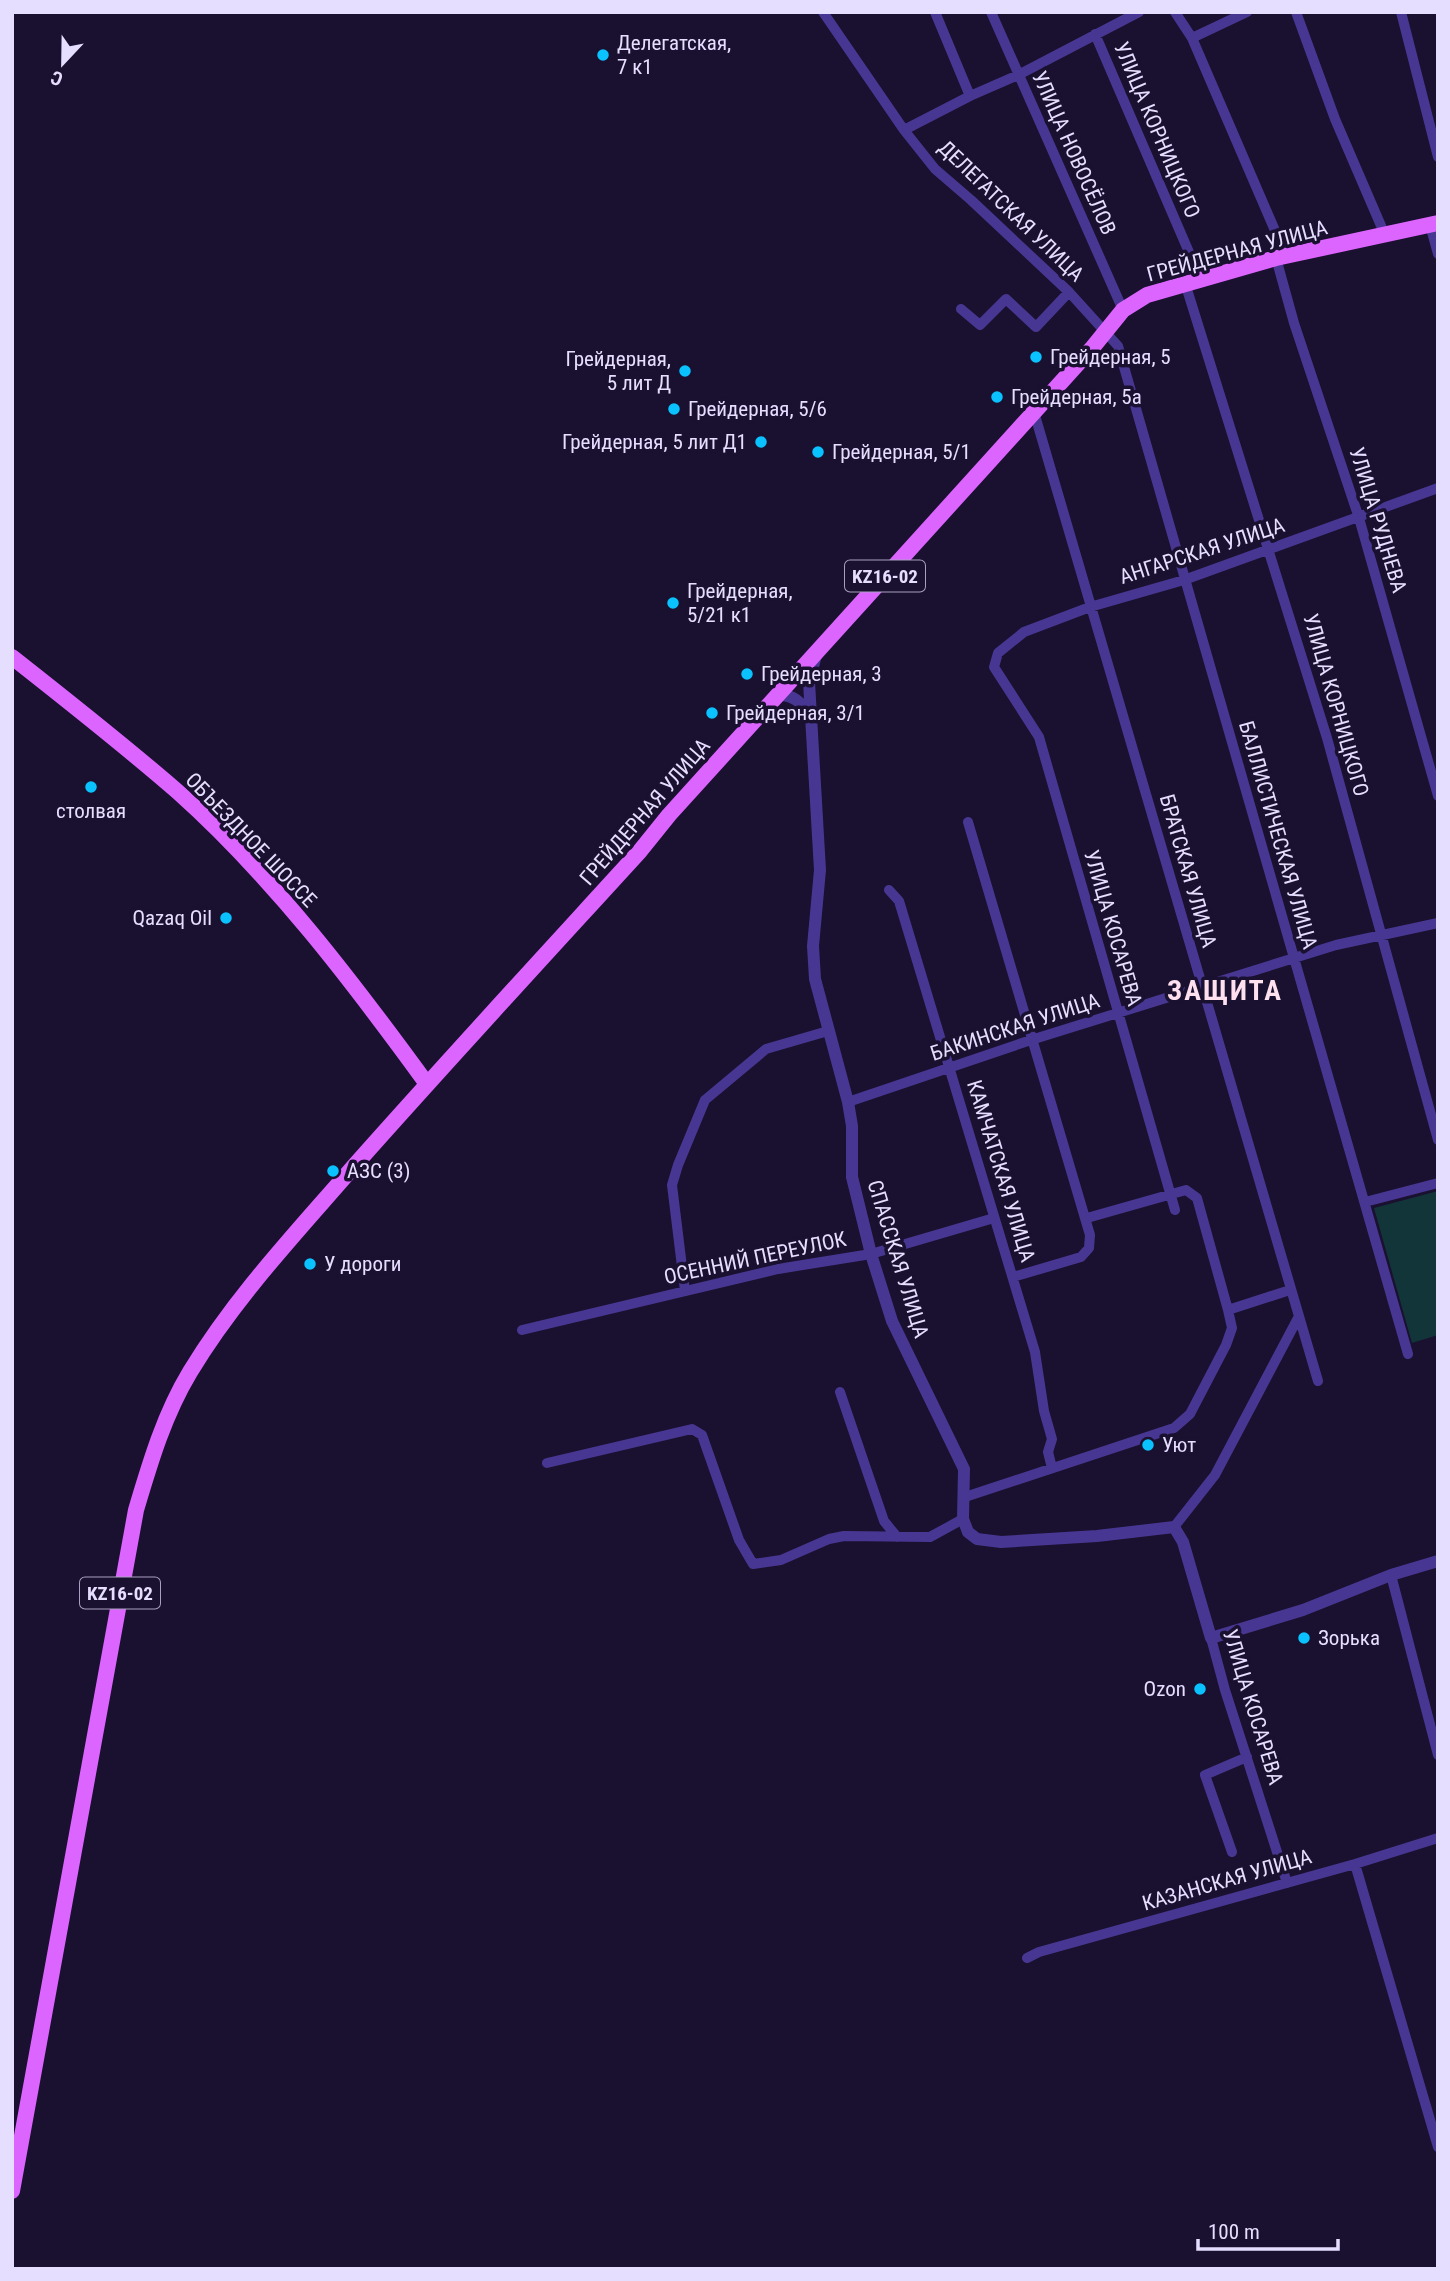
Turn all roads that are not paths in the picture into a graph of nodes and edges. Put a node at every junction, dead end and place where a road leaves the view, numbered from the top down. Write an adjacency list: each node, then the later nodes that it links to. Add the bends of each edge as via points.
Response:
1 (823, 12): 13 (street, ДЕЛЕГАТСКАЯ УЛИЦА)
2 (935, 12): 12 (street)
3 (991, 12): 11 (street, УЛИЦА НОВОСЁЛОВ)
4 (1139, 12): 9 (street)
5 (1175, 12): 10 (street, УЛИЦА РУДНЕВА)
6 (1247, 12): 10 (street)
7 (1296, 12): 16 (street)
8 (1401, 12): 14 (street)
9 (1096, 34): 11 (street); 19 (street, УЛИЦА КОРНИЦКОГО)
10 (1192, 38): 18 (street, УЛИЦА РУДНЕВА)
11 (1018, 75): 12 (street); 22 (street, УЛИЦА НОВОСЁЛОВ)
12 (970, 96): 13 (street)
13 (904, 131): 20 (street, ДЕЛЕГАТСКАЯ УЛИЦА, via 935,169)
14 (1438, 157)
15 (1434, 224): 16 (main road, ГРЕЙДЕРНАЯ УЛИЦА / KZ16-02); 17 (street)
16 (1385, 235): 18 (main road, ГРЕЙДЕРНАЯ УЛИЦА / KZ16-02)
17 (1438, 254)
18 (1281, 257): 19 (main road, ГРЕЙДЕРНАЯ УЛИЦА / KZ16-02); 26 (street, УЛИЦА РУДНЕВА, via 1294,323)
19 (1193, 281): 22 (main road, ГРЕЙДЕРНАЯ УЛИЦА / KZ16-02, via 1147,295); 27 (street, УЛИЦА КОРНИЦКОГО)
20 (1069, 292): 21 (street, via 1036,327 1006,299 980,325); 23 (street, ДЕЛЕГАТСКАЯ УЛИЦА)
21 (961, 309)
22 (1124, 310): 23 (main road, ГРЕЙДЕРНАЯ УЛИЦА / KZ16-02)
23 (1105, 330): 24 (main road, ГРЕЙДЕРНАЯ УЛИЦА / KZ16-02); 28 (street, БАЛЛИСТИЧЕСКАЯ УЛИЦА, via 1118,346)
24 (1034, 412): 29 (street, БРАТСКАЯ УЛИЦА); 30 (main road, ГРЕЙДЕРНАЯ УЛИЦА / KZ16-02)
25 (1438, 488): 26 (street, АНГАРСКАЯ УЛИЦА)
26 (1359, 518): 27 (street, АНГАРСКАЯ УЛИЦА); 35 (street, УЛИЦА РУДНЕВА)
27 (1270, 549): 28 (street, АНГАРСКАЯ УЛИЦА); 39 (street, УЛИЦА КОРНИЦКОГО)
28 (1184, 580): 29 (street, АНГАРСКАЯ УЛИЦА); 40 (street, БАЛЛИСТИЧЕСКАЯ УЛИЦА)
29 (1090, 607): 32 (street, АНГАРСКАЯ УЛИЦА, via 1024,632 998,653); 41 (street, БРАТСКАЯ УЛИЦА)
30 (817, 650): 33 (main road, ГРЕЙДЕРНАЯ УЛИЦА / KZ16-02); 34 (street, СПАССКАЯ УЛИЦА, via 809,682)
31 (12, 657): 46 (main road, ОБЪЕЗДНОЕ ШОССЕ, via 178,793 234,847 308,929)
32 (993, 667): 42 (street, УЛИЦА КОСАРЕВА, via 1039,737)
33 (777, 695): 34 (street, via 798,701); 46 (main road, ГРЕЙДЕРНАЯ УЛИЦА / KZ16-02)
34 (811, 720): 43 (street, СПАССКАЯ УЛИЦА, via 820,870 813,946 815,979)
35 (1438, 796)
36 (968, 822): 44 (street)
37 (889, 890): 45 (street, КАМЧАТСКАЯ УЛИЦА, via 899,901)
38 (1438, 923): 39 (street, БАКИНСКАЯ УЛИЦА)
39 (1382, 936): 40 (street, БАКИНСКАЯ УЛИЦА); 48 (street, УЛИЦА КОРНИЦКОГО)
40 (1293, 959): 41 (street, БАКИНСКАЯ УЛИЦА); 51 (street, БАЛЛИСТИЧЕСКАЯ УЛИЦА)
41 (1202, 988): 42 (street, БАКИНСКАЯ УЛИЦА); 57 (street, БРАТСКАЯ УЛИЦА)
42 (1117, 1014): 44 (street, БАКИНСКАЯ УЛИЦА); 50 (street, УЛИЦА КОСАРЕВА)
43 (828, 1031): 47 (street, СПАССКАЯ УЛИЦА); 58 (street, via 766,1049 705,1100 672,1185)
44 (1031, 1040): 45 (street, БАКИНСКАЯ УЛИЦА); 54 (street)
45 (950, 1068): 47 (street, БАКИНСКАЯ УЛИЦА); 53 (street, КАМЧАТСКАЯ УЛИЦА)
46 (427, 1084): 82 (main road, KZ16-02, via 224,1320 188,1374 157,1441 136,1510)
47 (848, 1102): 55 (street, СПАССКАЯ УЛИЦА, via 852,1177)
48 (1438, 1140)
49 (1438, 1182): 51 (street)
50 (1170, 1194): 52 (street, УЛИЦА КОСАРЕВА); 54 (street); 59 (street, via 1186,1191 1197,1198)
51 (1365, 1202): 62 (street, БАЛЛИСТИЧЕСКАЯ УЛИЦА)
52 (1175, 1210)
53 (994, 1218): 55 (street, ОСЕННИЙ ПЕРЕУЛОК); 56 (street, КАМЧАТСКАЯ УЛИЦА)
54 (1087, 1218): 56 (street, via 1090,1235 1082,1257)
55 (871, 1254): 58 (street, ОСЕННИЙ ПЕРЕУЛОК); 67 (street, СПАССКАЯ УЛИЦА, via 892,1321 964,1469)
56 (1013, 1277): 66 (street, КАМЧАТСКАЯ УЛИЦА, via 1035,1352 1052,1439 1048,1452)
57 (1290, 1290): 59 (street); 60 (street, БРАТСКАЯ УЛИЦА)
58 (685, 1291): 61 (street, ОСЕННИЙ ПЕРЕУЛОК)
59 (1228, 1310): 66 (street, via 1232,1328 1226,1345 1190,1414 1174,1428)
60 (1299, 1317): 63 (street, БРАТСКАЯ УЛИЦА); 69 (street, via 1215,1475)
61 (522, 1330)
62 (1408, 1354)
63 (1318, 1381)
64 (840, 1392): 70 (street, via 884,1521)
65 (547, 1463): 70 (street, via 692,1429 702,1435 739,1541 754,1564 781,1560 844,1536)
66 (1052, 1468): 67 (street)
67 (965, 1497): 68 (street, СПАССКАЯ УЛИЦА)
68 (963, 1519): 69 (street, via 977,1539 1002,1542); 70 (street, via 929,1537)
69 (1174, 1527): 73 (street, УЛИЦА КОСАРЕВА)
70 (897, 1537)
71 (1438, 1561): 72 (street)
72 (1391, 1575): 73 (street, via 1303,1610); 74 (street)
73 (1212, 1638): 75 (street, УЛИЦА КОСАРЕВА)
74 (1438, 1755)
75 (1247, 1757): 77 (street, via 1205,1775); 79 (street, УЛИЦА КОСАРЕВА)
76 (1438, 1838): 78 (street, КАЗАНСКАЯ УЛИЦА)
77 (1231, 1852)
78 (1355, 1864): 79 (street, КАЗАНСКАЯ УЛИЦА); 81 (street)
79 (1287, 1882): 80 (street, КАЗАНСКАЯ УЛИЦА)
80 (1027, 1958)
81 (1438, 2147)
82 (12, 2191)

